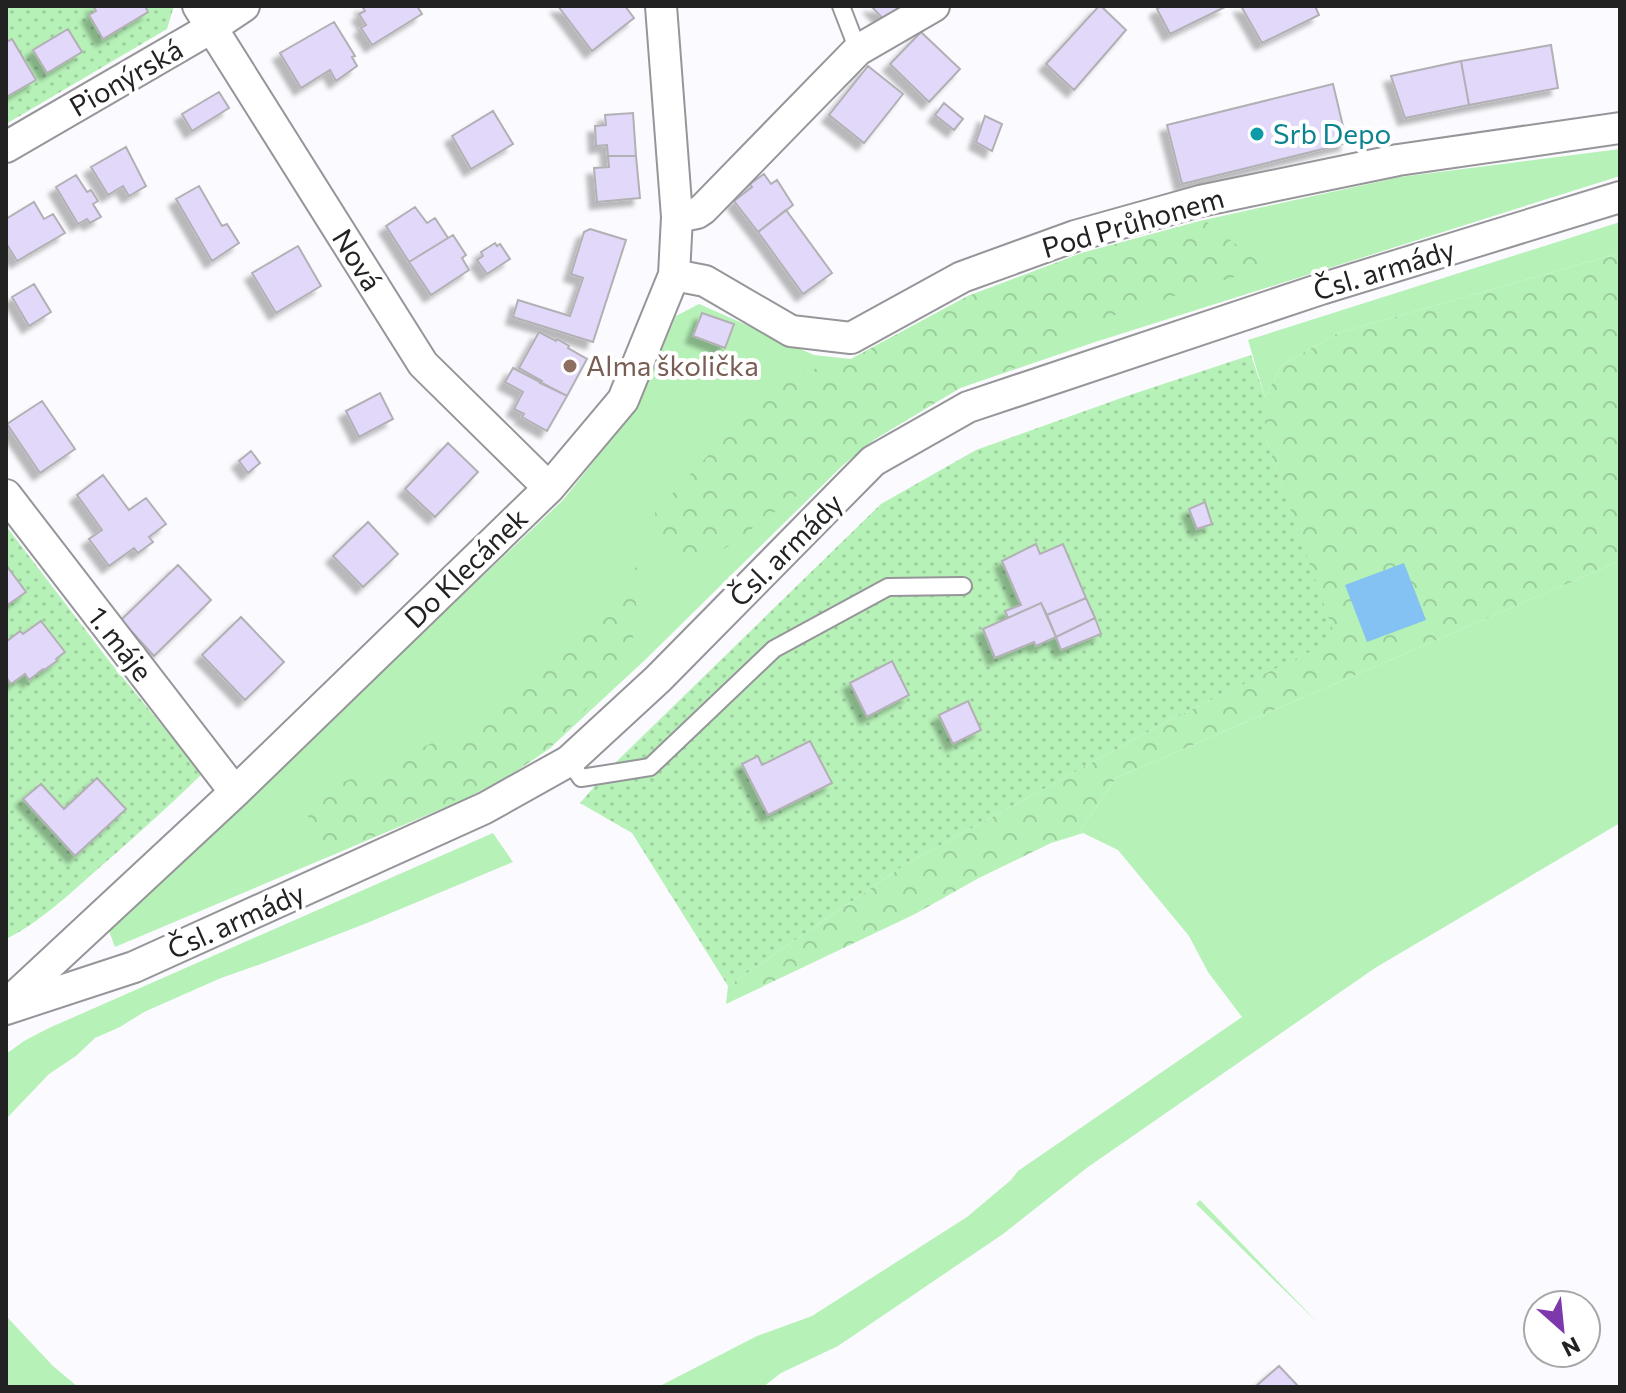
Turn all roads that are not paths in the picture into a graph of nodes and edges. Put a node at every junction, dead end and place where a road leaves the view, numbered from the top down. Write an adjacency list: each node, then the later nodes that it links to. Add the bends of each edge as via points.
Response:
1 (244, 6): 5 (street, Pionýrská)
2 (661, 6): 10 (street, Do Klecánek)
3 (841, 6): 6 (lane)
4 (934, 6): 6 (street)
5 (205, 17): 8 (street, Pionýrská); 12 (street, Nová, via 423,364)
6 (858, 50): 10 (street, via 703,209)
7 (1620, 128): 11 (street, Pod Průhonem, via 1398,160 1200,201 1075,236 962,277 851,338 791,331 705,281)
8 (6, 147)
9 (1620, 197): 15 (street, Čsl. armády, via 1321,289 968,407 873,461 658,679)
10 (677, 217): 11 (street, Do Klecánek)
11 (674, 275): 12 (street, Do Klecánek, via 623,400)
12 (549, 488): 16 (street, Do Klecánek)
13 (6, 495): 16 (street, 1. máje)
14 (963, 586): 15 (lane, via 888,587 774,649 650,767 581,778)
15 (569, 761): 17 (street, Čsl. armády, via 485,808 134,967)
16 (235, 792): 17 (street, Do Klecánek)
17 (6, 1007)

